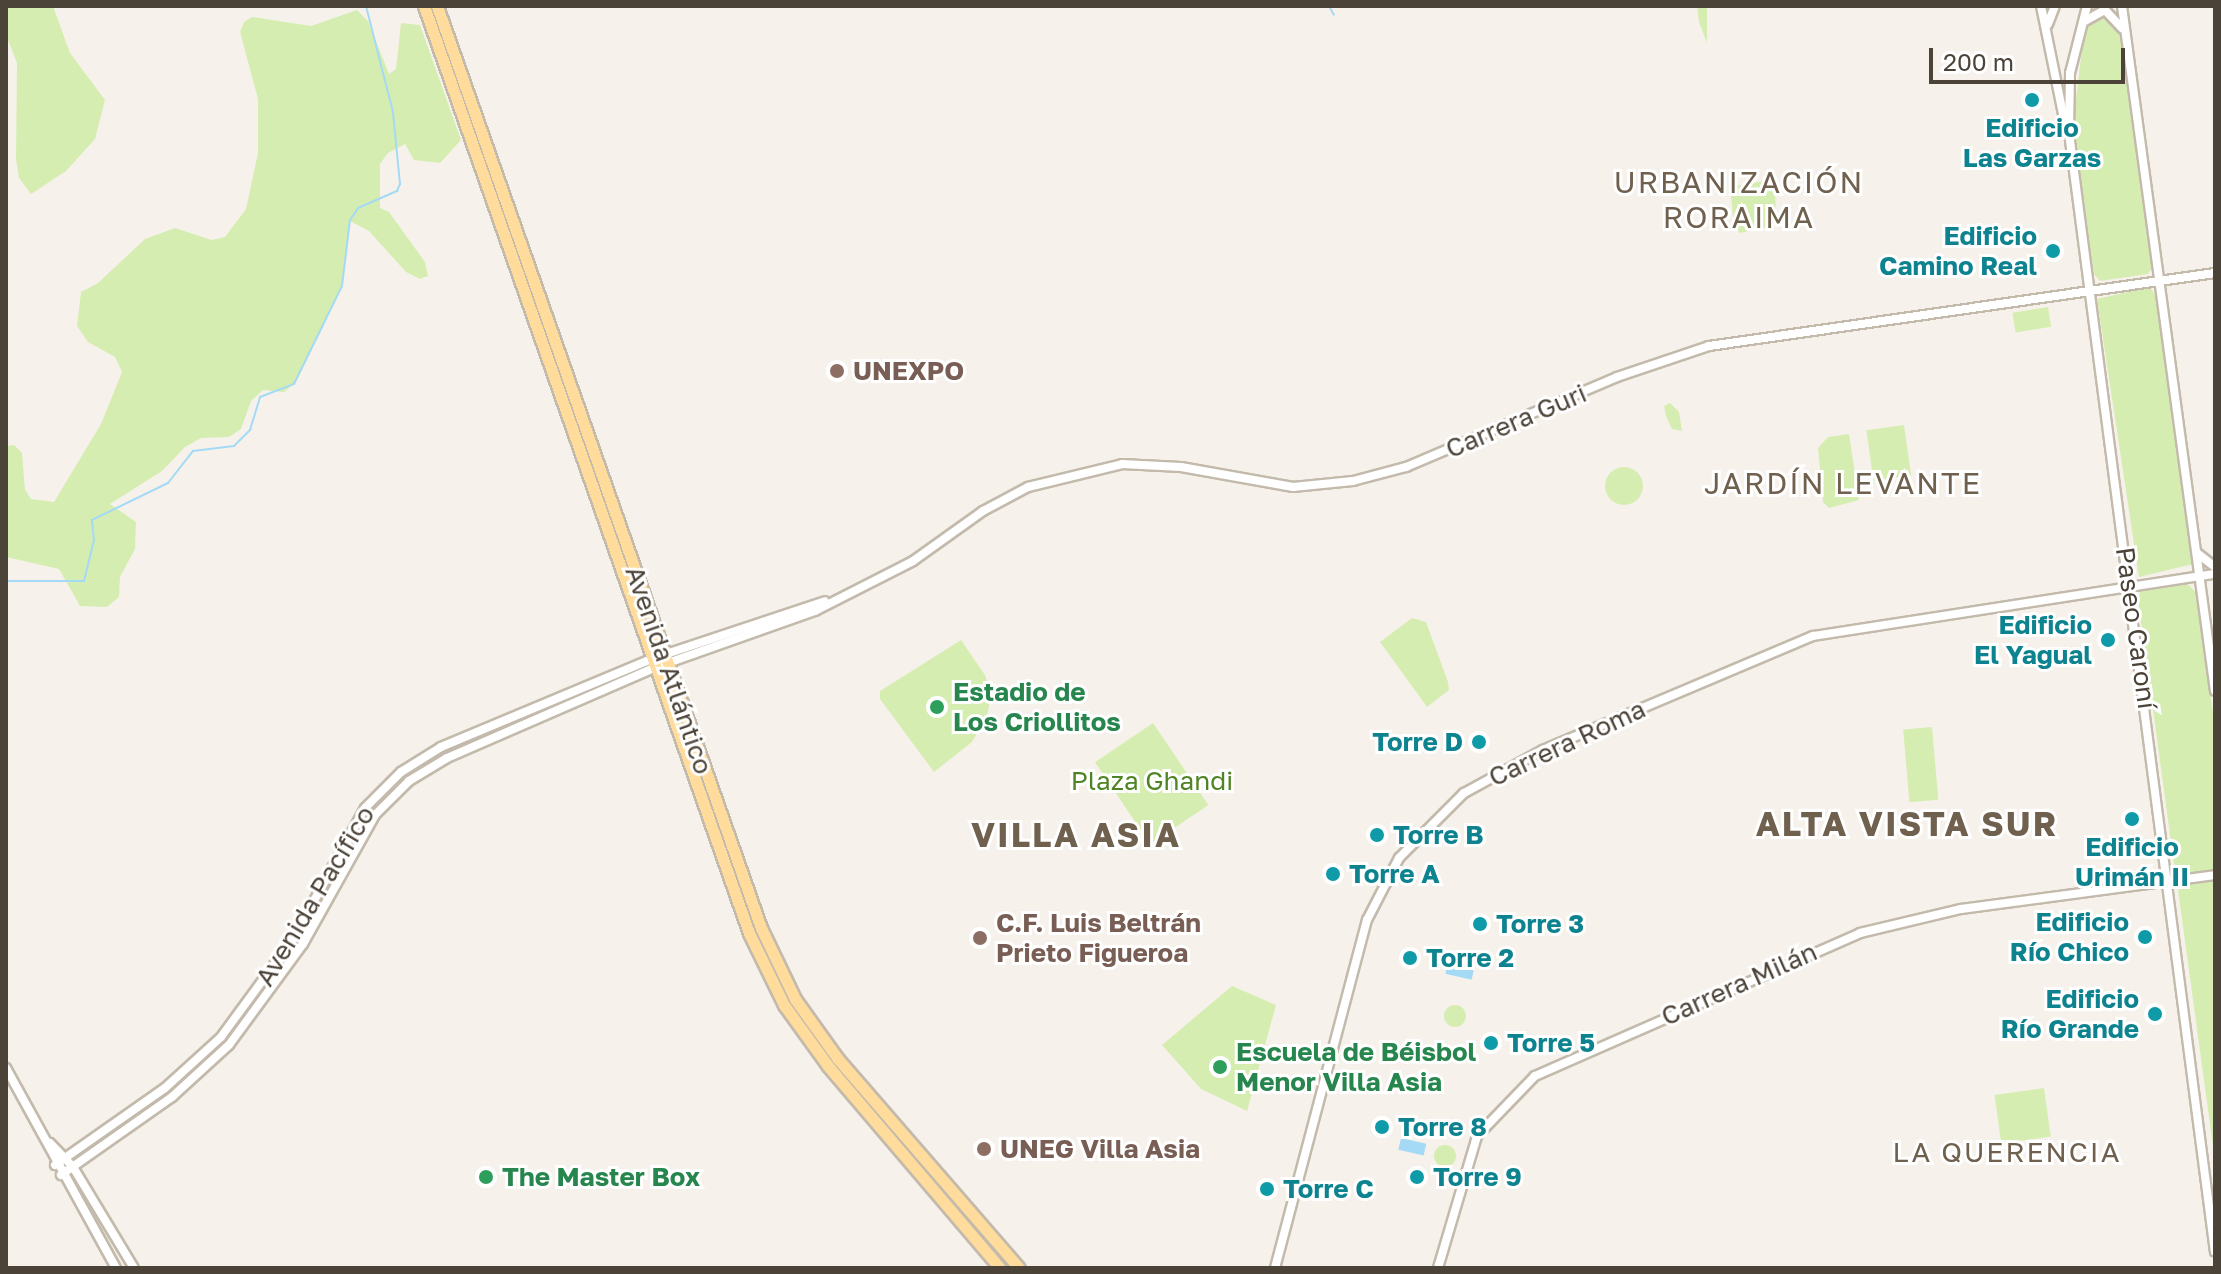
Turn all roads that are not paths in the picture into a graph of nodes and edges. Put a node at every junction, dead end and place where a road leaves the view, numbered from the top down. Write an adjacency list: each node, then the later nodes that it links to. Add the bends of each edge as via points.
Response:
1 (424, 6): 21 (main road, Avenida Atlántico)
2 (437, 6): 21 (main road, Avenida Atlántico)
3 (2041, 6): 7 (street)
4 (2055, 6): 7 (street)
5 (2087, 6): 8 (street, Paseo Caroní)
6 (2122, 6): 9 (street)
7 (2047, 29): 10 (street)
8 (2080, 30): 9 (street, via 2091,13 2109,11); 10 (street, Paseo Caroní, via 2067,92)
9 (2127, 40): 13 (street)
10 (2069, 133): 14 (street, Paseo Caroní)
11 (2215, 273): 12 (street, Carrera Guri)
12 (2181, 278): 13 (street, Carrera Guri); 15 (street, via 2165,292)
13 (2159, 281): 14 (street, Carrera Guri); 15 (street)
14 (2090, 291): 20 (street, Paseo Caroní); 21 (street, Carrera Guri, via 1799,332 1671,356 1406,467 1353,481 1293,487 1147,464 1066,474 1000,500 913,561 815,611)
15 (2163, 306): 16 (street)
16 (2196, 550): 17 (street); 19 (street)
17 (2215, 567)
18 (2215, 574): 19 (street, Carrera Roma)
19 (2199, 576): 20 (street, Carrera Roma); 22 (street)
20 (2130, 585): 26 (street, Paseo Caroní); 38 (street, Carrera Roma, via 1813,636 1543,750 1464,793 1399,858 1367,920)
21 (658, 661): 23 (street, Avenida Pacífico); 24 (street, Avenida Pacífico); 36 (main road, Avenida Atlántico, via 725,871 784,1005 836,1076); 37 (main road, Avenida Atlántico, via 736,867 795,999 871,1099)
22 (2215, 691)
23 (544, 705): 24 (street); 29 (street, Avenida Pacífico, via 441,747 380,790 350,831 293,939 221,1037 165,1088)
24 (553, 715): 31 (street, Avenida Pacífico, via 447,758 389,799 361,837 303,944 229,1045 172,1097)
25 (2215, 875): 26 (street, Carrera Milán)
26 (2170, 881): 33 (street, Paseo Caroní); 39 (street, Carrera Milán, via 1961,909 1860,933 1535,1076 1477,1136)
27 (6, 1068): 28 (street)
28 (50, 1143): 29 (street); 30 (street)
29 (66, 1157): 30 (street, Avenida Pacífico); 31 (street)
30 (55, 1165): 32 (street)
31 (73, 1167): 32 (street, Avenida Pacífico); 35 (street)
32 (61, 1175): 34 (street)
33 (2215, 1252)
34 (116, 1268)
35 (134, 1268)
36 (1000, 1268)
37 (1019, 1268)
38 (1275, 1268)
39 (1438, 1268)

